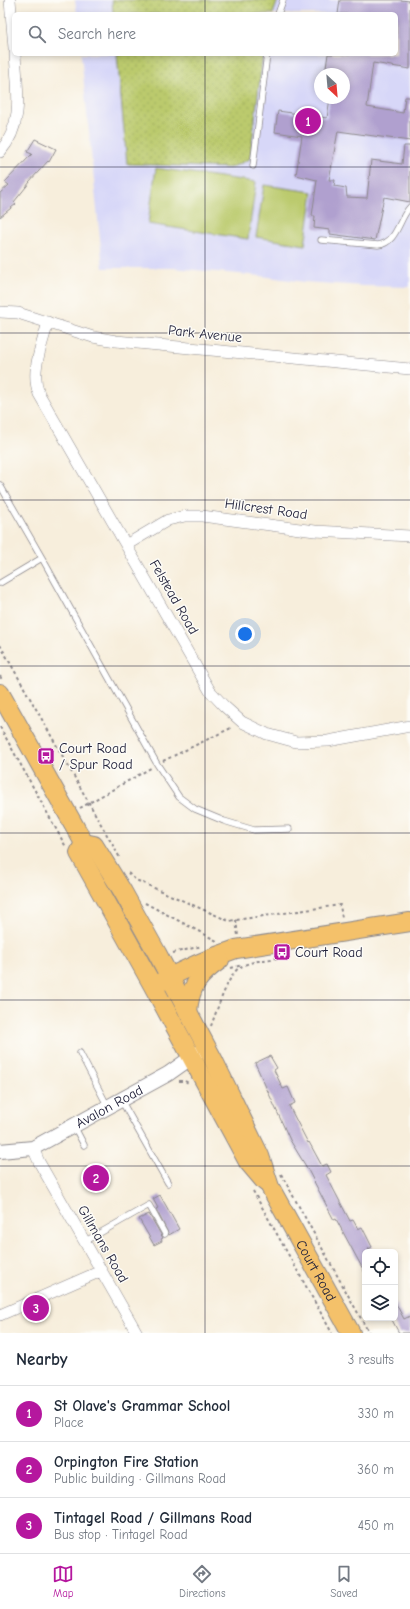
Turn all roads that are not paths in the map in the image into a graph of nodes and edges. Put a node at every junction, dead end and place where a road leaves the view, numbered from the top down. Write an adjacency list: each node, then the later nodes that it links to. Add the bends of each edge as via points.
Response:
1 (10, 0): 4 (street)
2 (283, 0): 3 (lane)
3 (279, 12)
4 (12, 24)
5 (14, 56): 7 (street, via 18,102 16,125)
6 (267, 56): 8 (lane)
7 (0, 152)
8 (253, 166)
9 (410, 207): 10 (lane, via 404,213 391,240 386,244)
10 (321, 240)
11 (0, 312): 12 (street, Park Avenue)
12 (48, 322): 13 (street, Park Avenue, via 93,337 116,341); 16 (street, Felstead Road, via 35,373 36,385 45,406)
13 (410, 369)
14 (0, 484): 17 (lane)
15 (410, 536): 16 (street, Hillcrest Road, via 315,531 185,516 168,520)
16 (126, 545): 20 (street, Felstead Road, via 210,691 242,722 267,734 296,742 328,741)
17 (42, 558): 18 (lane); 21 (lane, via 157,764 179,797 195,809 254,830)
18 (0, 583)
19 (0, 693): 22 (main road, Court Road)
20 (410, 726)
21 (289, 829)
22 (76, 847): 25 (main road, Court Road, via 94,845); 26 (main road, Court Road)
23 (410, 922): 24 (main road)
24 (237, 944): 25 (main road); 27 (main road, via 198,979 189,1001)
25 (170, 977): 26 (main road); 27 (main road, Court Road)
26 (154, 986): 30 (main road, Court Road)
27 (188, 1012): 28 (main road, Court Road)
28 (207, 1033): 30 (street, Avalon Road, via 204,1046); 38 (main road, Court Road, via 260,1156)
29 (80, 1053): 32 (lane)
30 (191, 1059): 31 (street, Avalon Road); 38 (main road, Court Road, via 248,1162)
31 (121, 1100): 32 (street, Avalon Road); 37 (lane)
32 (108, 1107): 33 (street, Avalon Road)
33 (74, 1126): 34 (lane); 35 (street, Avalon Road)
34 (84, 1145)
35 (33, 1148): 36 (street, Avalon Road); 40 (street, Gillmans Road)
36 (0, 1151)
37 (168, 1183)
38 (270, 1187): 44 (main road, Court Road)
39 (165, 1234): 40 (lane, via 149,1205)
40 (84, 1242): 41 (street, Gillmans Road)
41 (101, 1271): 42 (street); 43 (street, Gillmans Road)
42 (0, 1315)
43 (137, 1333)
44 (351, 1333)

